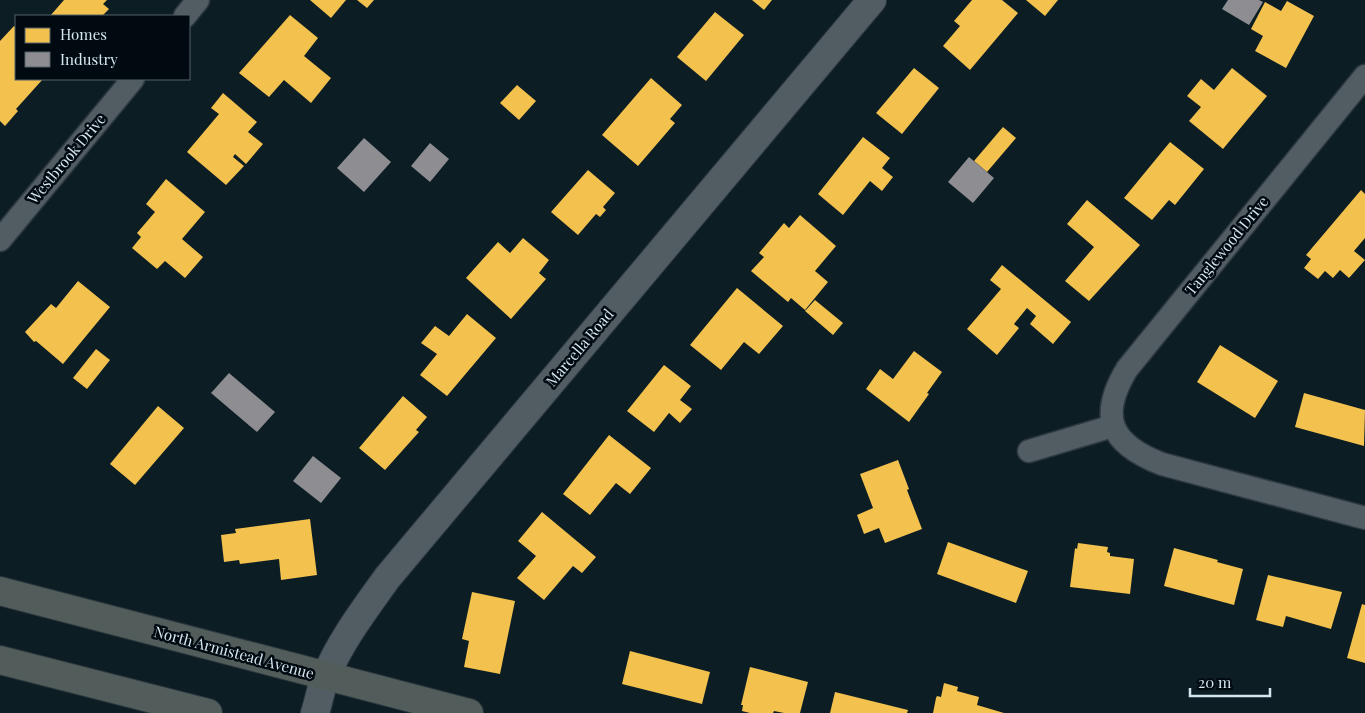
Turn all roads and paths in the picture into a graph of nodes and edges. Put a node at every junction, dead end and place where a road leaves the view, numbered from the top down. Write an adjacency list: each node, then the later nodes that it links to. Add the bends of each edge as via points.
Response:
1 (198, 0): 3 (street)
2 (872, 0): 12 (street, Marcella Road, via 387,578 359,617)
3 (186, 15)
4 (1365, 76): 7 (street, Tanglewood Drive, via 1127,368 1117,385 1111,406)
5 (132, 80): 6 (street, Westbrook Drive)
6 (0, 240)
7 (1113, 426): 8 (street); 9 (street, via 1123,442 1141,456 1162,464)
8 (1030, 452)
9 (1365, 518)
10 (0, 592): 12 (main road, North Armistead Avenue)
11 (0, 660): 13 (main road)
12 (325, 677): 14 (street, Marcella Road); 15 (main road, North Armistead Avenue)
13 (208, 713)
14 (315, 713)
15 (469, 713)

